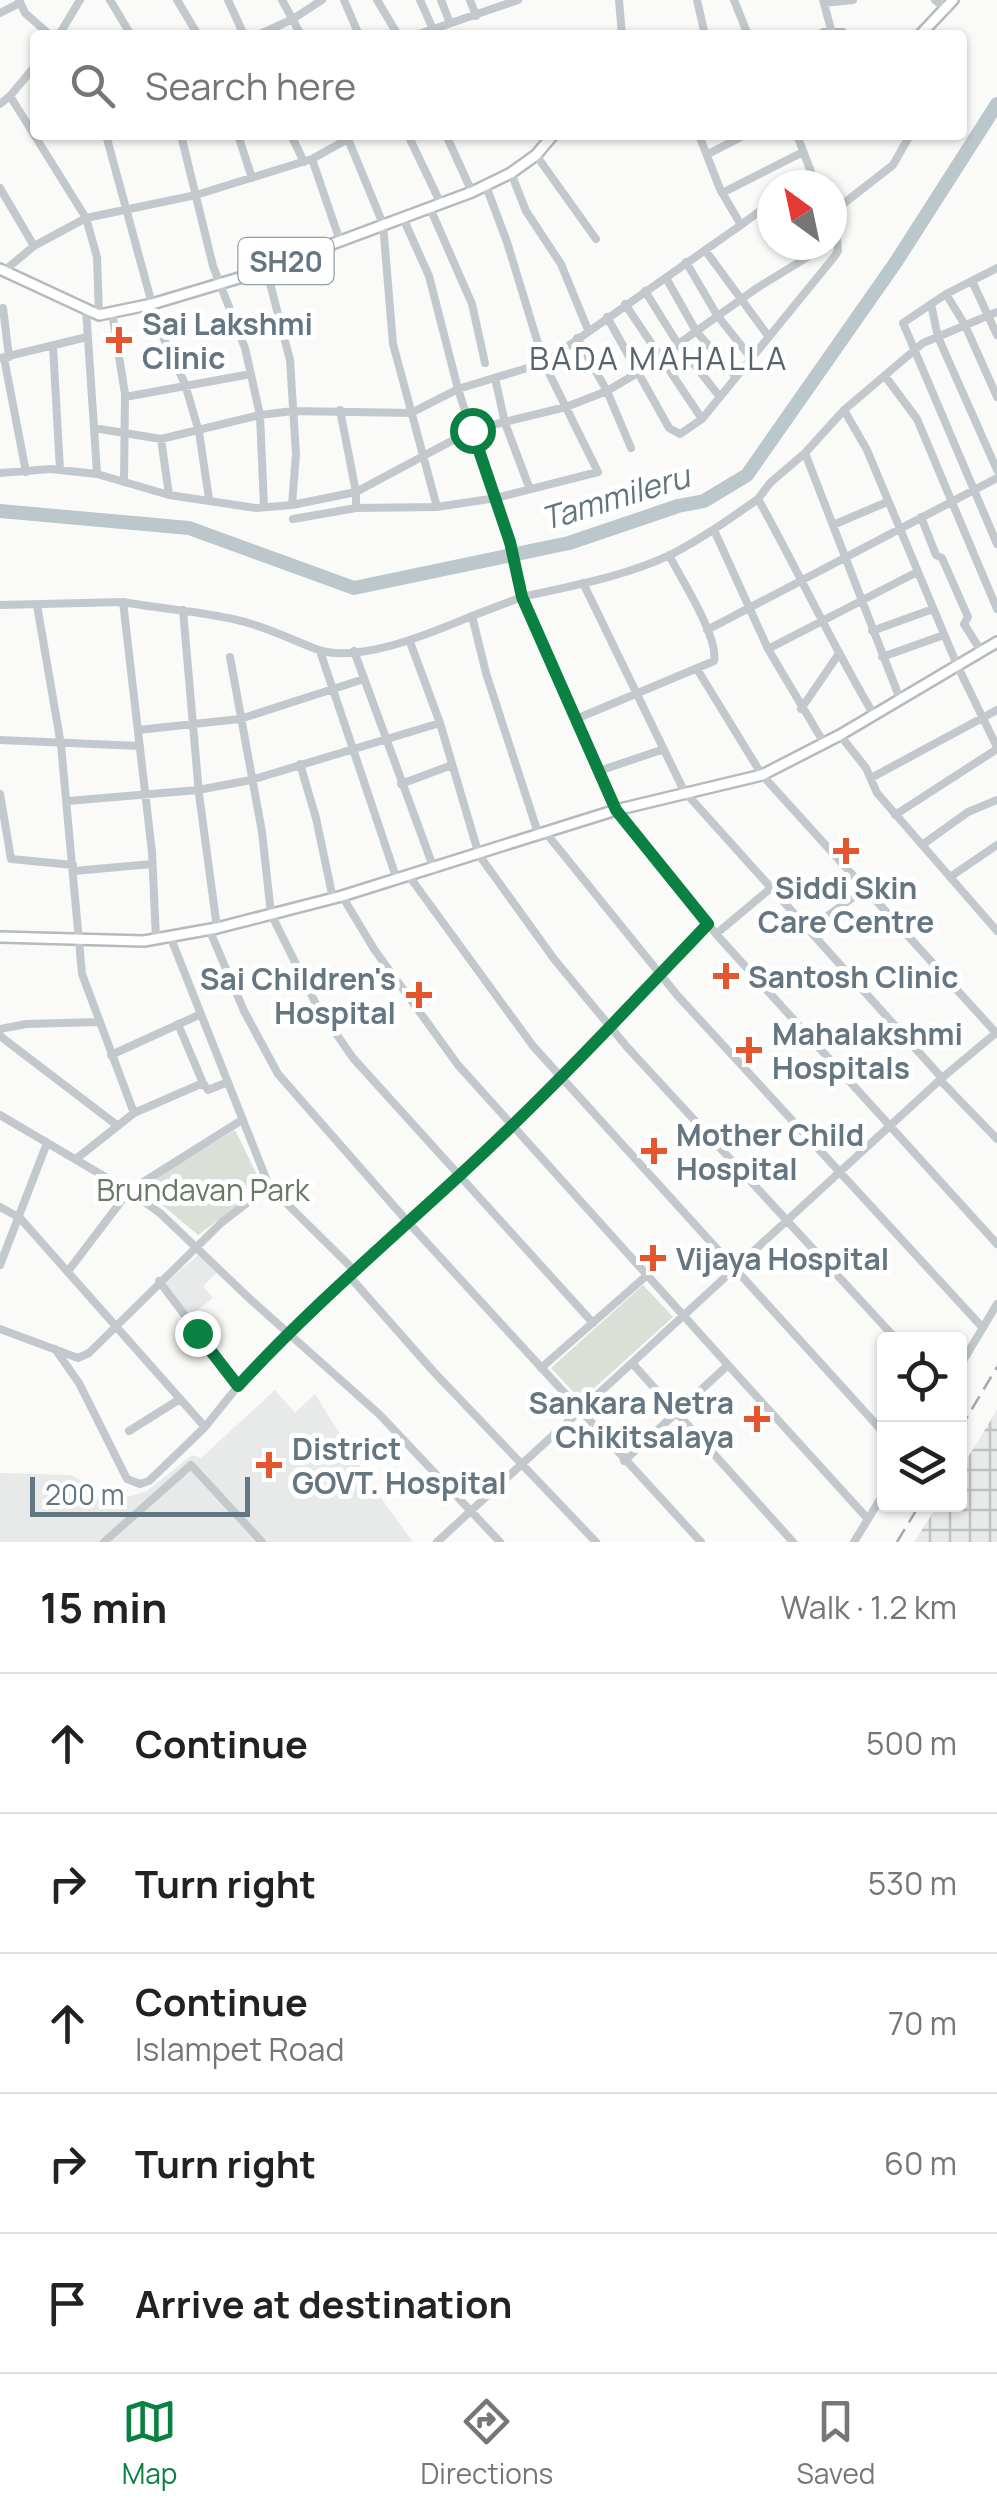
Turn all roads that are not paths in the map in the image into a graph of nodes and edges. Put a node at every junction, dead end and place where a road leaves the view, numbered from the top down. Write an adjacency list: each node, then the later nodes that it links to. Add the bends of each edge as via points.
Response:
1 (80, 0): 28 (street)
2 (110, 0): 29 (street)
3 (177, 0): 30 (street)
4 (228, 0): 31 (street)
5 (282, 0): 24 (street)
6 (322, 0): 24 (street)
7 (378, 0): 35 (street)
8 (420, 0): 26 (street)
9 (441, 0): 25 (street)
10 (470, 0): 23 (street)
11 (518, 0): 20 (street)
12 (618, 0): 37 (street)
13 (697, 0): 38 (street)
14 (734, 0): 39 (street)
15 (854, 0): 19 (street)
16 (934, 0): 21 (street)
17 (346, 1): 34 (street)
18 (20, 2): 22 (street); 27 (street)
19 (823, 2): 40 (street)
20 (501, 3): 23 (street)
21 (950, 5): 41 (main road)
22 (0, 13)
23 (476, 16): 25 (street)
24 (293, 20): 32 (street); 33 (street)
25 (450, 22): 26 (street)
26 (432, 28): 36 (street)
27 (44, 30)
28 (62, 30)
29 (128, 30)
30 (195, 30)
31 (242, 30)
32 (270, 30)
33 (298, 30)
34 (357, 30)
35 (395, 30)
36 (427, 30)
37 (621, 30)
38 (704, 30)
39 (746, 30)
40 (833, 30)
41 (925, 30)
42 (30, 72): 43 (street)
43 (10, 96): 44 (street); 45 (street)
44 (0, 104)
45 (30, 128)
46 (37, 140): 76 (street)
47 (107, 140): 74 (street)
48 (182, 140): 71 (street)
49 (240, 140): 66 (street)
50 (294, 140): 63 (street)
51 (342, 140): 63 (street)
52 (348, 140): 78 (street)
53 (410, 140): 73 (street)
54 (448, 140): 69 (street)
55 (549, 140): 62 (main road, SH20)
56 (701, 140): 61 (street)
57 (735, 140): 61 (street)
58 (799, 140): 60 (street)
59 (907, 140): 72 (street, via 893,165)
60 (803, 152): 64 (street); 70 (street)
61 (708, 154): 70 (street)
62 (536, 155): 65 (main road, SH20); 80 (street)
63 (308, 161): 66 (street); 81 (street)
64 (809, 170)
65 (510, 173): 67 (main road, SH20); 107 (street, via 561,264)
66 (252, 178): 71 (street)
67 (486, 186): 69 (main road, SH20); 121 (street)
68 (0, 188): 82 (street)
69 (472, 192): 73 (main road, SH20)
70 (722, 193): 79 (street)
71 (196, 195): 74 (street); 92 (street)
72 (847, 200)
73 (436, 206): 77 (main road, SH20); 120 (street, via 472,304)
74 (127, 208): 76 (street); 96 (street)
75 (757, 213): 79 (street)
76 (86, 218): 82 (street); 103 (street, via 97,257)
77 (403, 218): 78 (main road, SH20); 128 (street, via 429,276)
78 (383, 224): 81 (main road, SH20); 137 (street, via 392,344)
79 (741, 224): 83 (street)
80 (596, 239)
81 (340, 241): 87 (main road, SH20)
82 (34, 246): 89 (street)
83 (704, 250): 86 (street); 95 (street)
84 (803, 260): 95 (street)
85 (832, 260): 110 (street)
86 (686, 262): 90 (street); 104 (street)
87 (266, 268): 92 (main road, SH20); 136 (street, via 290,360)
88 (997, 269): 91 (street)
89 (2, 270): 100 (main road)
90 (666, 278): 93 (street); 108 (street)
91 (972, 281): 94 (street); 102 (street)
92 (219, 283): 96 (main road, SH20); 123 (street)
93 (645, 291): 97 (street); 114 (street)
94 (946, 294): 98 (street); 106 (street)
95 (740, 299): 104 (street); 110 (street)
96 (150, 304): 101 (main road, SH20); 127 (street)
97 (625, 304): 105 (street); 118 (street)
98 (931, 304): 111 (street); 116 (street, via 903,324)
99 (3, 308): 117 (street)
100 (86, 309): 103 (main road); 112 (street)
101 (112, 312): 103 (main road, SH20); 130 (street)
102 (993, 314): 106 (street); 109 (street)
103 (99, 315)
104 (718, 315): 108 (street); 119 (street)
105 (606, 317): 107 (street); 122 (street)
106 (965, 325): 111 (street); 132 (street)
107 (588, 330): 113 (street)
108 (696, 331): 114 (street); 125 (street)
109 (997, 335)
110 (769, 337): 119 (street)
111 (938, 337): 116 (street); 150 (street)
112 (87, 338): 115 (street); 141 (street)
113 (576, 338): 121 (street); 129 (street)
114 (678, 344): 118 (street); 131 (street)
115 (52, 346): 117 (street); 149 (street)
116 (913, 352): 124 (street); 157 (street)
117 (4, 358): 151 (street)
118 (659, 358): 122 (street); 139 (street)
119 (751, 358): 125 (street)
120 (485, 363)
121 (544, 363): 126 (street); 133 (street)
122 (638, 372): 129 (street); 139 (street, via 675,433)
123 (251, 374): 127 (street); 138 (street)
124 (885, 376): 135 (street); 163 (street, via 917,419)
125 (736, 377): 131 (street)
126 (496, 378): 128 (street); 140 (street)
127 (185, 384): 130 (street); 144 (street)
128 (458, 389): 137 (street); 142 (street)
129 (606, 391): 133 (street); 146 (street)
130 (125, 397): 143 (street)
131 (720, 397): 139 (street)
132 (997, 398)
133 (566, 408): 140 (street); 156 (street, via 598,472)
134 (340, 410): 136 (street); 137 (street); 158 (street)
135 (844, 410): 147 (street); 164 (street)
136 (293, 411): 138 (street); 165 (street)
137 (411, 413): 148 (street)
138 (260, 415): 144 (street); 166 (street)
139 (702, 419)
140 (505, 422): 142 (street); 156 (street)
141 (94, 428): 143 (street); 153 (street)
142 (472, 430): 148 (street); 160 (street)
143 (125, 432): 145 (street); 155 (street)
144 (198, 432): 145 (street); 162 (street)
145 (160, 439): 159 (street)
146 (630, 448)
147 (805, 453): 161 (street); 171 (street)
148 (423, 458): 158 (street); 167 (street)
149 (60, 470): 151 (street); 153 (street)
150 (997, 470)
151 (26, 472): 152 (street)
152 (0, 473)
153 (97, 474): 155 (street)
154 (997, 478): 157 (street)
155 (124, 482): 159 (street)
156 (528, 487): 160 (street)
157 (975, 489): 163 (street); 174 (street)
158 (356, 492): 165 (street); 168 (street)
159 (169, 495): 162 (street)
160 (496, 498): 167 (street); 180 (street)
161 (758, 498): 173 (street); 178 (street)
162 (209, 499): 166 (street)
163 (952, 500): 169 (street); 188 (street)
164 (888, 502): 171 (street); 172 (street)
165 (292, 505): 166 (street)
166 (264, 507)
167 (437, 507): 168 (street)
168 (356, 508): 170 (street)
169 (922, 517): 172 (street); 199 (street)
170 (294, 519)
171 (833, 525): 176 (street)
172 (898, 528): 176 (street); 177 (street)
173 (714, 530): 175 (street); 185 (street)
174 (997, 544)
175 (669, 555): 179 (street); 191 (street)
176 (846, 558): 178 (street); 181 (street)
177 (917, 572): 181 (street); 186 (street)
178 (804, 580): 185 (street); 190 (street)
179 (582, 583): 180 (street); 207 (street)
180 (522, 592): 189 (street); 214 (street)
181 (861, 601): 190 (street); 192 (street)
182 (123, 602): 184 (street); 187 (street); 217 (street)
183 (0, 604): 184 (street)
184 (37, 605): 222 (street)
185 (748, 609): 191 (street); 196 (street)
186 (933, 609): 192 (street); 193 (street)
187 (184, 610): 197 (street, via 240,620); 216 (street)
188 (997, 610)
189 (472, 616): 194 (street); 242 (street)
190 (824, 621): 196 (street); 200 (street)
191 (707, 630): 204 (street, via 716,658)
192 (872, 632): 202 (street)
193 (944, 636): 202 (street); 203 (street)
194 (410, 642): 198 (street); 215 (street)
195 (997, 642): 199 (main road)
196 (768, 649): 209 (street)
197 (320, 651): 198 (street); 206 (street)
198 (354, 651): 205 (street)
199 (981, 651): 203 (main road)
200 (838, 655): 209 (street); 211 (street)
201 (230, 657): 213 (street)
202 (882, 657): 208 (street)
203 (957, 665): 208 (main road); 212 (street)
204 (697, 669): 207 (street); 230 (street)
205 (364, 680): 206 (street); 220 (street)
206 (333, 691): 213 (street); 226 (street)
207 (636, 696): 214 (street); 224 (street)
208 (900, 699): 211 (main road)
209 (801, 709): 221 (street)
210 (997, 710): 212 (street)
211 (874, 715): 218 (main road)
212 (982, 718): 225 (street); 231 (street)
213 (240, 719): 216 (street); 232 (street)
214 (576, 719): 229 (street)
215 (440, 722): 220 (street); 228 (street)
216 (192, 725): 217 (street); 234 (street)
217 (138, 730): 223 (street)
218 (840, 735): 221 (main road); 231 (street)
219 (0, 740): 222 (street)
220 (386, 741): 226 (street); 233 (street)
221 (824, 743): 230 (main road)
222 (61, 745): 223 (street); 239 (street)
223 (140, 746): 237 (street)
224 (664, 748): 229 (street); 235 (street)
225 (997, 748): 241 (street)
226 (353, 750): 227 (street); 253 (street)
227 (300, 764): 232 (street); 256 (street)
228 (452, 765): 233 (street); 245 (street)
229 (599, 771): 240 (street)
230 (762, 775): 235 (main road); 255 (street)
231 (871, 778): 241 (street)
232 (251, 780): 234 (street); 257 (street)
233 (401, 784): 250 (street)
234 (198, 790): 237 (street); 259 (street)
235 (684, 792): 240 (main road); 254 (street)
236 (0, 794): 247 (street)
237 (143, 794): 239 (street); 248 (street)
238 (997, 800): 244 (street)
239 (68, 801): 249 (street)
240 (616, 810): 242 (main road); 258 (street)
241 (895, 815): 244 (street)
242 (543, 834): 245 (main road); 267 (street)
243 (997, 844): 252 (street)
244 (922, 845): 252 (street)
245 (479, 856): 250 (main road); 271 (street)
246 (0, 858): 247 (street)
247 (11, 859): 249 (street)
248 (152, 864): 249 (street); 265 (street)
249 (74, 868): 266 (street)
250 (434, 869): 251 (main road)
251 (409, 876): 253 (main road); 275 (street, via 513,1021)
252 (950, 878): 261 (street)
253 (397, 880): 256 (main road)
254 (772, 888): 260 (street); 262 (street)
255 (867, 888): 260 (street); 273 (street)
256 (338, 898): 257 (main road); 282 (street, via 458,1065)
257 (271, 914): 259 (main road); 289 (street, via 353,1058)
258 (708, 924): 262 (street); 267 (street)
259 (213, 928): 263 (main road); 294 (street, via 244,1010 278,1074)
260 (810, 929): 276 (street)
261 (997, 931)
262 (716, 934): 284 (street)
263 (170, 936): 265 (main road); 268 (street)
264 (0, 937): 266 (main road)
265 (156, 939): 266 (main road)
266 (79, 942): 269 (street)
267 (660, 975): 271 (street); 288 (street)
268 (202, 1014): 270 (street); 277 (street)
269 (98, 1022): 272 (street, via 26,1024); 274 (street)
270 (178, 1024): 274 (street); 278 (street)
271 (612, 1026): 275 (street); 295 (street)
272 (0, 1032): 283 (street)
273 (997, 1033): 276 (street)
274 (111, 1055): 279 (street)
275 (562, 1076): 282 (street); 299 (street)
276 (941, 1079): 284 (street); 285 (street)
277 (228, 1082): 278 (street, via 208,1090); 281 (street)
278 (203, 1083): 279 (street)
279 (134, 1113): 283 (street)
280 (0, 1116): 286 (street)
281 (242, 1120): 290 (street); 291 (street)
282 (512, 1124): 289 (street); 302 (street)
283 (118, 1126): 287 (street)
284 (890, 1127): 288 (street); 296 (street)
285 (997, 1139)
286 (47, 1143): 287 (street); 293 (street)
287 (76, 1159): 291 (street)
288 (840, 1173): 295 (street); 308 (street)
289 (459, 1176): 294 (street); 306 (street)
290 (270, 1186): 297 (street); 301 (street)
291 (129, 1191): 297 (street); 300 (street)
292 (0, 1207): 293 (street)
293 (20, 1218): 298 (street); 300 (street)
294 (407, 1221): 301 (street); 316 (street)
295 (788, 1222): 299 (street); 311 (street)
296 (997, 1244)
297 (196, 1246): 303 (street); 310 (street)
298 (0, 1265)
299 (736, 1269): 305 (street); 321 (street)
300 (68, 1270): 307 (street)
301 (353, 1275): 310 (street); 325 (street)
302 (645, 1276): 305 (street); 306 (street)
303 (159, 1281): 307 (street); 317 (street)
304 (997, 1304): 308 (street)
305 (684, 1317): 314 (street); 315 (street)
306 (593, 1323): 316 (street)
307 (118, 1328): 312 (street, via 78,1358); 318 (street)
308 (983, 1328): 313 (street)
309 (0, 1329): 312 (street)
310 (288, 1332): 317 (street); 327 (street)
311 (890, 1332)
312 (55, 1349): 322 (street, via 132,1483 148,1481)
313 (967, 1354)
314 (632, 1363): 319 (street); 320 (street)
315 (728, 1365): 320 (street); 328 (street)
316 (541, 1368): 319 (street)
317 (238, 1386): 322 (street)
318 (180, 1400): 322 (street); 323 (street)
319 (582, 1410): 324 (street); 325 (street)
320 (676, 1412): 324 (street); 336 (street)
321 (877, 1425)
322 (205, 1427)
323 (129, 1431)
324 (624, 1461): 335 (street)
325 (523, 1464): 327 (street); 334 (street)
326 (877, 1504): 328 (street)
327 (472, 1508): 329 (street); 333 (street)
328 (868, 1518): 337 (street)
329 (446, 1538): 332 (street)
330 (104, 1542): 331 (street, via 191,1466)
331 (262, 1542)
332 (437, 1542)
333 (500, 1542)
334 (596, 1542)
335 (701, 1542)
336 (793, 1542)
337 (854, 1542)

